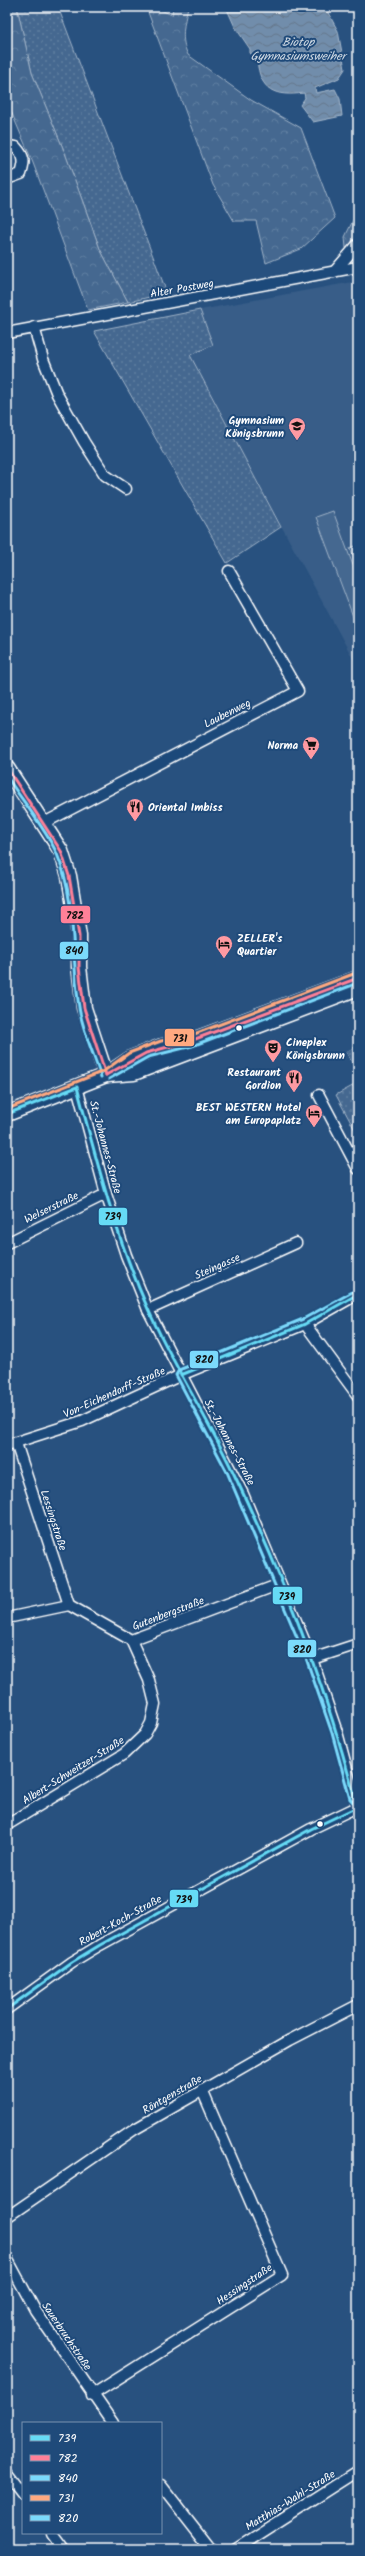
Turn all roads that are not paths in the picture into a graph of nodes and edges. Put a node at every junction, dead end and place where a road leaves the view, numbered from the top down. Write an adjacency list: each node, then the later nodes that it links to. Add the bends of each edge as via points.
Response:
1 (7, 146): 2 (street, via 16,147 22,153 25,163 21,174)
2 (7, 179)
3 (358, 244): 5 (street)
4 (358, 267): 5 (street, Alter Postweg)
5 (334, 272): 6 (street, Alter Postweg)
6 (34, 327): 7 (street, Alter Postweg); 8 (street, via 54,387 78,431 105,475)
7 (7, 333)
8 (126, 489)
9 (228, 571): 11 (street, Laubenweg, via 298,691)
10 (7, 768): 11 (street)
11 (44, 823): 16 (street, via 61,851 69,876 80,936 79,967 84,1008)
12 (358, 978): 14 (street, via 190,1041)
13 (358, 988): 15 (street)
14 (146, 1052): 15 (street, via 144,1061); 16 (street, via 128,1059)
15 (151, 1067): 16 (street, via 134,1073)
16 (106, 1075): 17 (street)
17 (77, 1087): 19 (street); 22 (street, St.-Johannes-Straße)
18 (319, 1095): 20 (street)
19 (7, 1114)
20 (354, 1151): 21 (street)
21 (358, 1169)
22 (106, 1194): 23 (street, Welserstraße); 26 (street, St.-Johannes-Straße)
23 (7, 1243)
24 (296, 1243): 26 (street, Steingasse)
25 (358, 1294): 27 (street, Von-Eichendorff-Straße)
26 (148, 1310): 28 (street, St.-Johannes-Straße)
27 (306, 1324): 28 (street, Von-Eichendorff-Straße); 29 (street)
28 (181, 1375): 30 (street, Von-Eichendorff-Straße, via 82,1421); 31 (street, St.-Johannes-Straße, via 232,1470)
29 (358, 1396)
30 (12, 1444): 32 (street, Lessingstraße)
31 (280, 1584): 34 (street, Gutenbergstraße); 36 (street, St.-Johannes-Straße)
32 (69, 1605): 33 (street); 34 (street, Gutenbergstraße)
33 (7, 1618)
34 (131, 1640): 38 (street, Albert-Schweitzer-Straße, via 149,1680 155,1704 145,1734 124,1754)
35 (358, 1644): 36 (street)
36 (312, 1659): 37 (street, St.-Johannes-Straße, via 337,1732)
37 (357, 1803): 40 (street, Robert-Koch-Straße, via 100,1945)
38 (7, 1825)
39 (358, 2005): 41 (street, Röntgenstraße)
40 (7, 2009)
41 (202, 2090): 42 (street, Röntgenstraße, via 135,2129); 44 (street, Hessingstraße, via 282,2275)
42 (7, 2217)
43 (7, 2258): 44 (street, Sauerbruchstraße, via 35,2310)
44 (92, 2395): 45 (street, Sauerbruchstraße)
45 (112, 2422)
46 (358, 2471): 53 (street, Matthias-Wahl-Straße)
47 (7, 2472): 49 (street)
48 (162, 2486): 52 (street)
49 (22, 2493)
50 (53, 2534): 51 (street)
51 (64, 2549)
52 (211, 2549)
53 (236, 2549)

